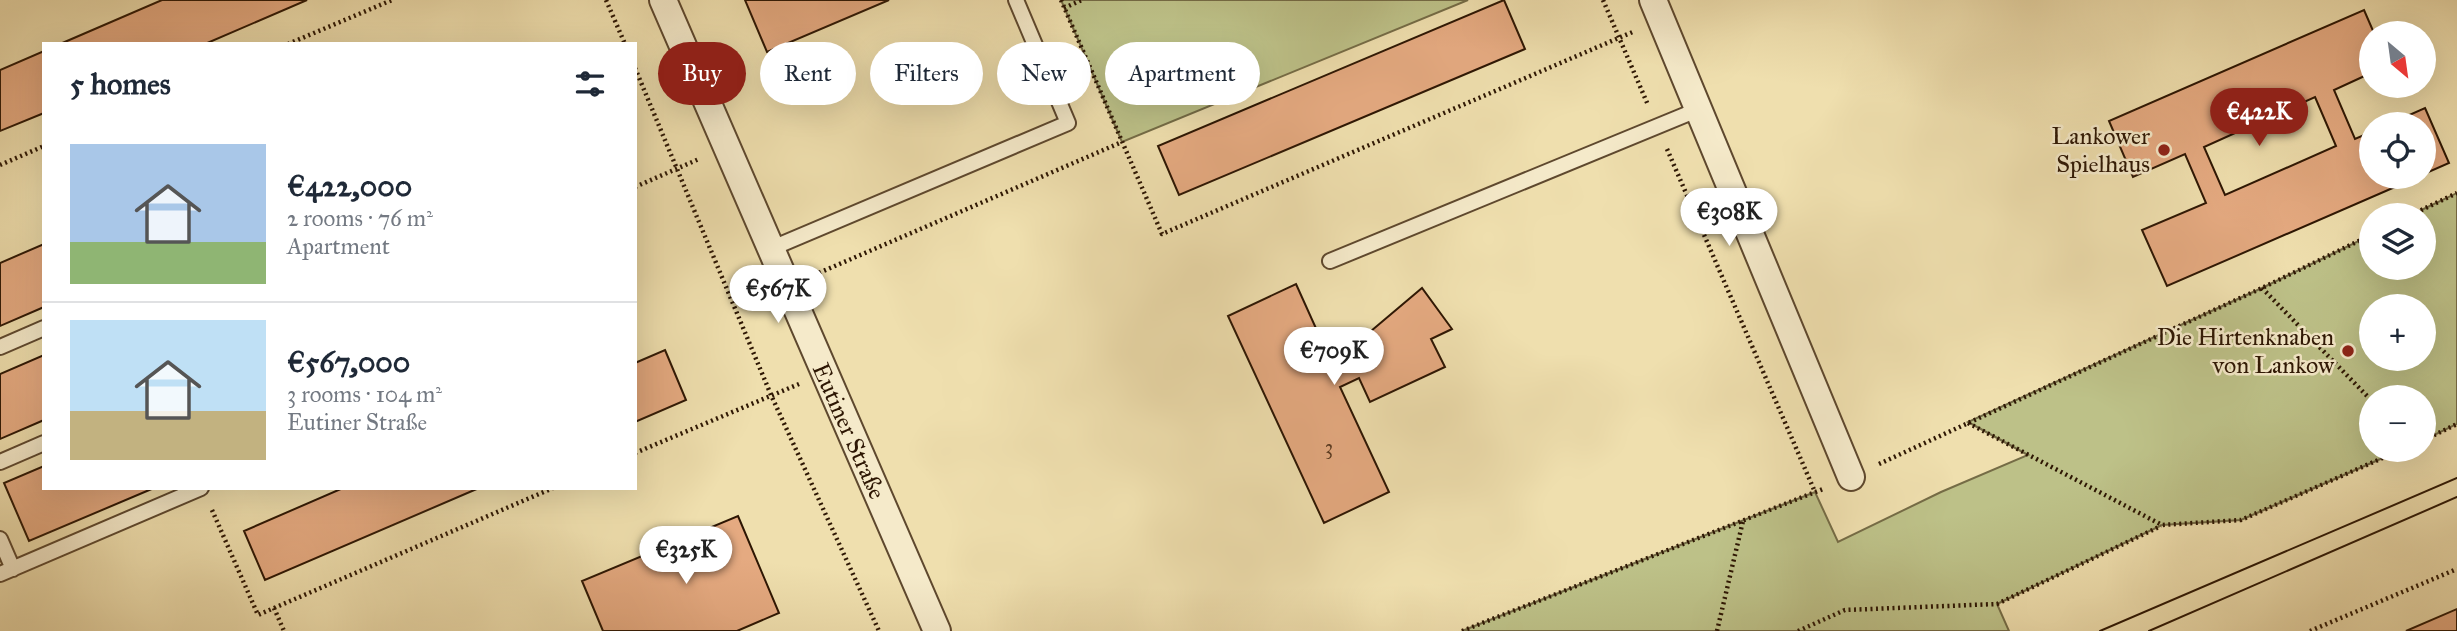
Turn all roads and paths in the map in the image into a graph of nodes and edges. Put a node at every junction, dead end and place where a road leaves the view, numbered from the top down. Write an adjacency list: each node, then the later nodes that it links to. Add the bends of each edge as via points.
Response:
1 (392, 0): 11 (path)
2 (606, 0): 12 (path)
3 (663, 0): 18 (street, Eutiner Straße)
4 (1016, 0): 25 (lane, via 1068,122)
5 (1061, 0): 8 (path)
6 (1082, 0): 8 (path)
7 (1603, 0): 10 (path)
8 (1064, 8): 16 (path)
9 (1657, 10): 10 (path); 14 (street)
10 (1619, 38): 15 (path); 16 (path, via 1162,234)
11 (293, 42)
12 (624, 42)
13 (637, 73): 20 (path)
14 (1697, 110): 15 (lane); 41 (street)
15 (1657, 126): 26 (lane); 43 (path)
16 (1122, 142): 27 (path)
17 (42, 147): 19 (path)
18 (726, 147): 20 (path); 25 (street, Eutiner Straße)
19 (0, 165)
20 (678, 169): 21 (path); 33 (path)
21 (637, 186)
22 (2457, 193): 23 (path)
23 (2436, 203)
24 (2359, 241): 28 (path)
25 (770, 248): 27 (street, Eutiner Straße)
26 (1330, 261)
27 (787, 287): 31 (street, Eutiner Straße)
28 (2262, 288): 32 (path); 34 (path)
29 (42, 329): 30 (lane)
30 (0, 347)
31 (824, 374): 33 (path); 53 (street, Eutiner Straße)
32 (2359, 388)
33 (771, 395): 38 (path); 52 (path)
34 (1968, 422): 41 (path); 46 (path)
35 (2457, 424): 36 (path)
36 (2436, 434)
37 (42, 444): 39 (lane)
38 (637, 452)
39 (0, 462)
40 (2374, 462): 46 (path, via 2241,520)
41 (1851, 477): 43 (path)
42 (549, 490): 50 (path)
43 (1815, 492): 45 (path)
44 (205, 495): 49 (lane); 50 (path, via 258,615)
45 (1743, 520): 54 (path); 55 (path)
46 (2162, 525): 56 (path, via 1997,604 1845,610)
47 (0, 539): 49 (lane)
48 (2457, 569): 57 (path)
49 (6, 572)
50 (274, 608): 51 (path)
51 (284, 631)
52 (879, 631)
53 (937, 631)
54 (1462, 631)
55 (1717, 631)
56 (1798, 631)
57 (2310, 631)

